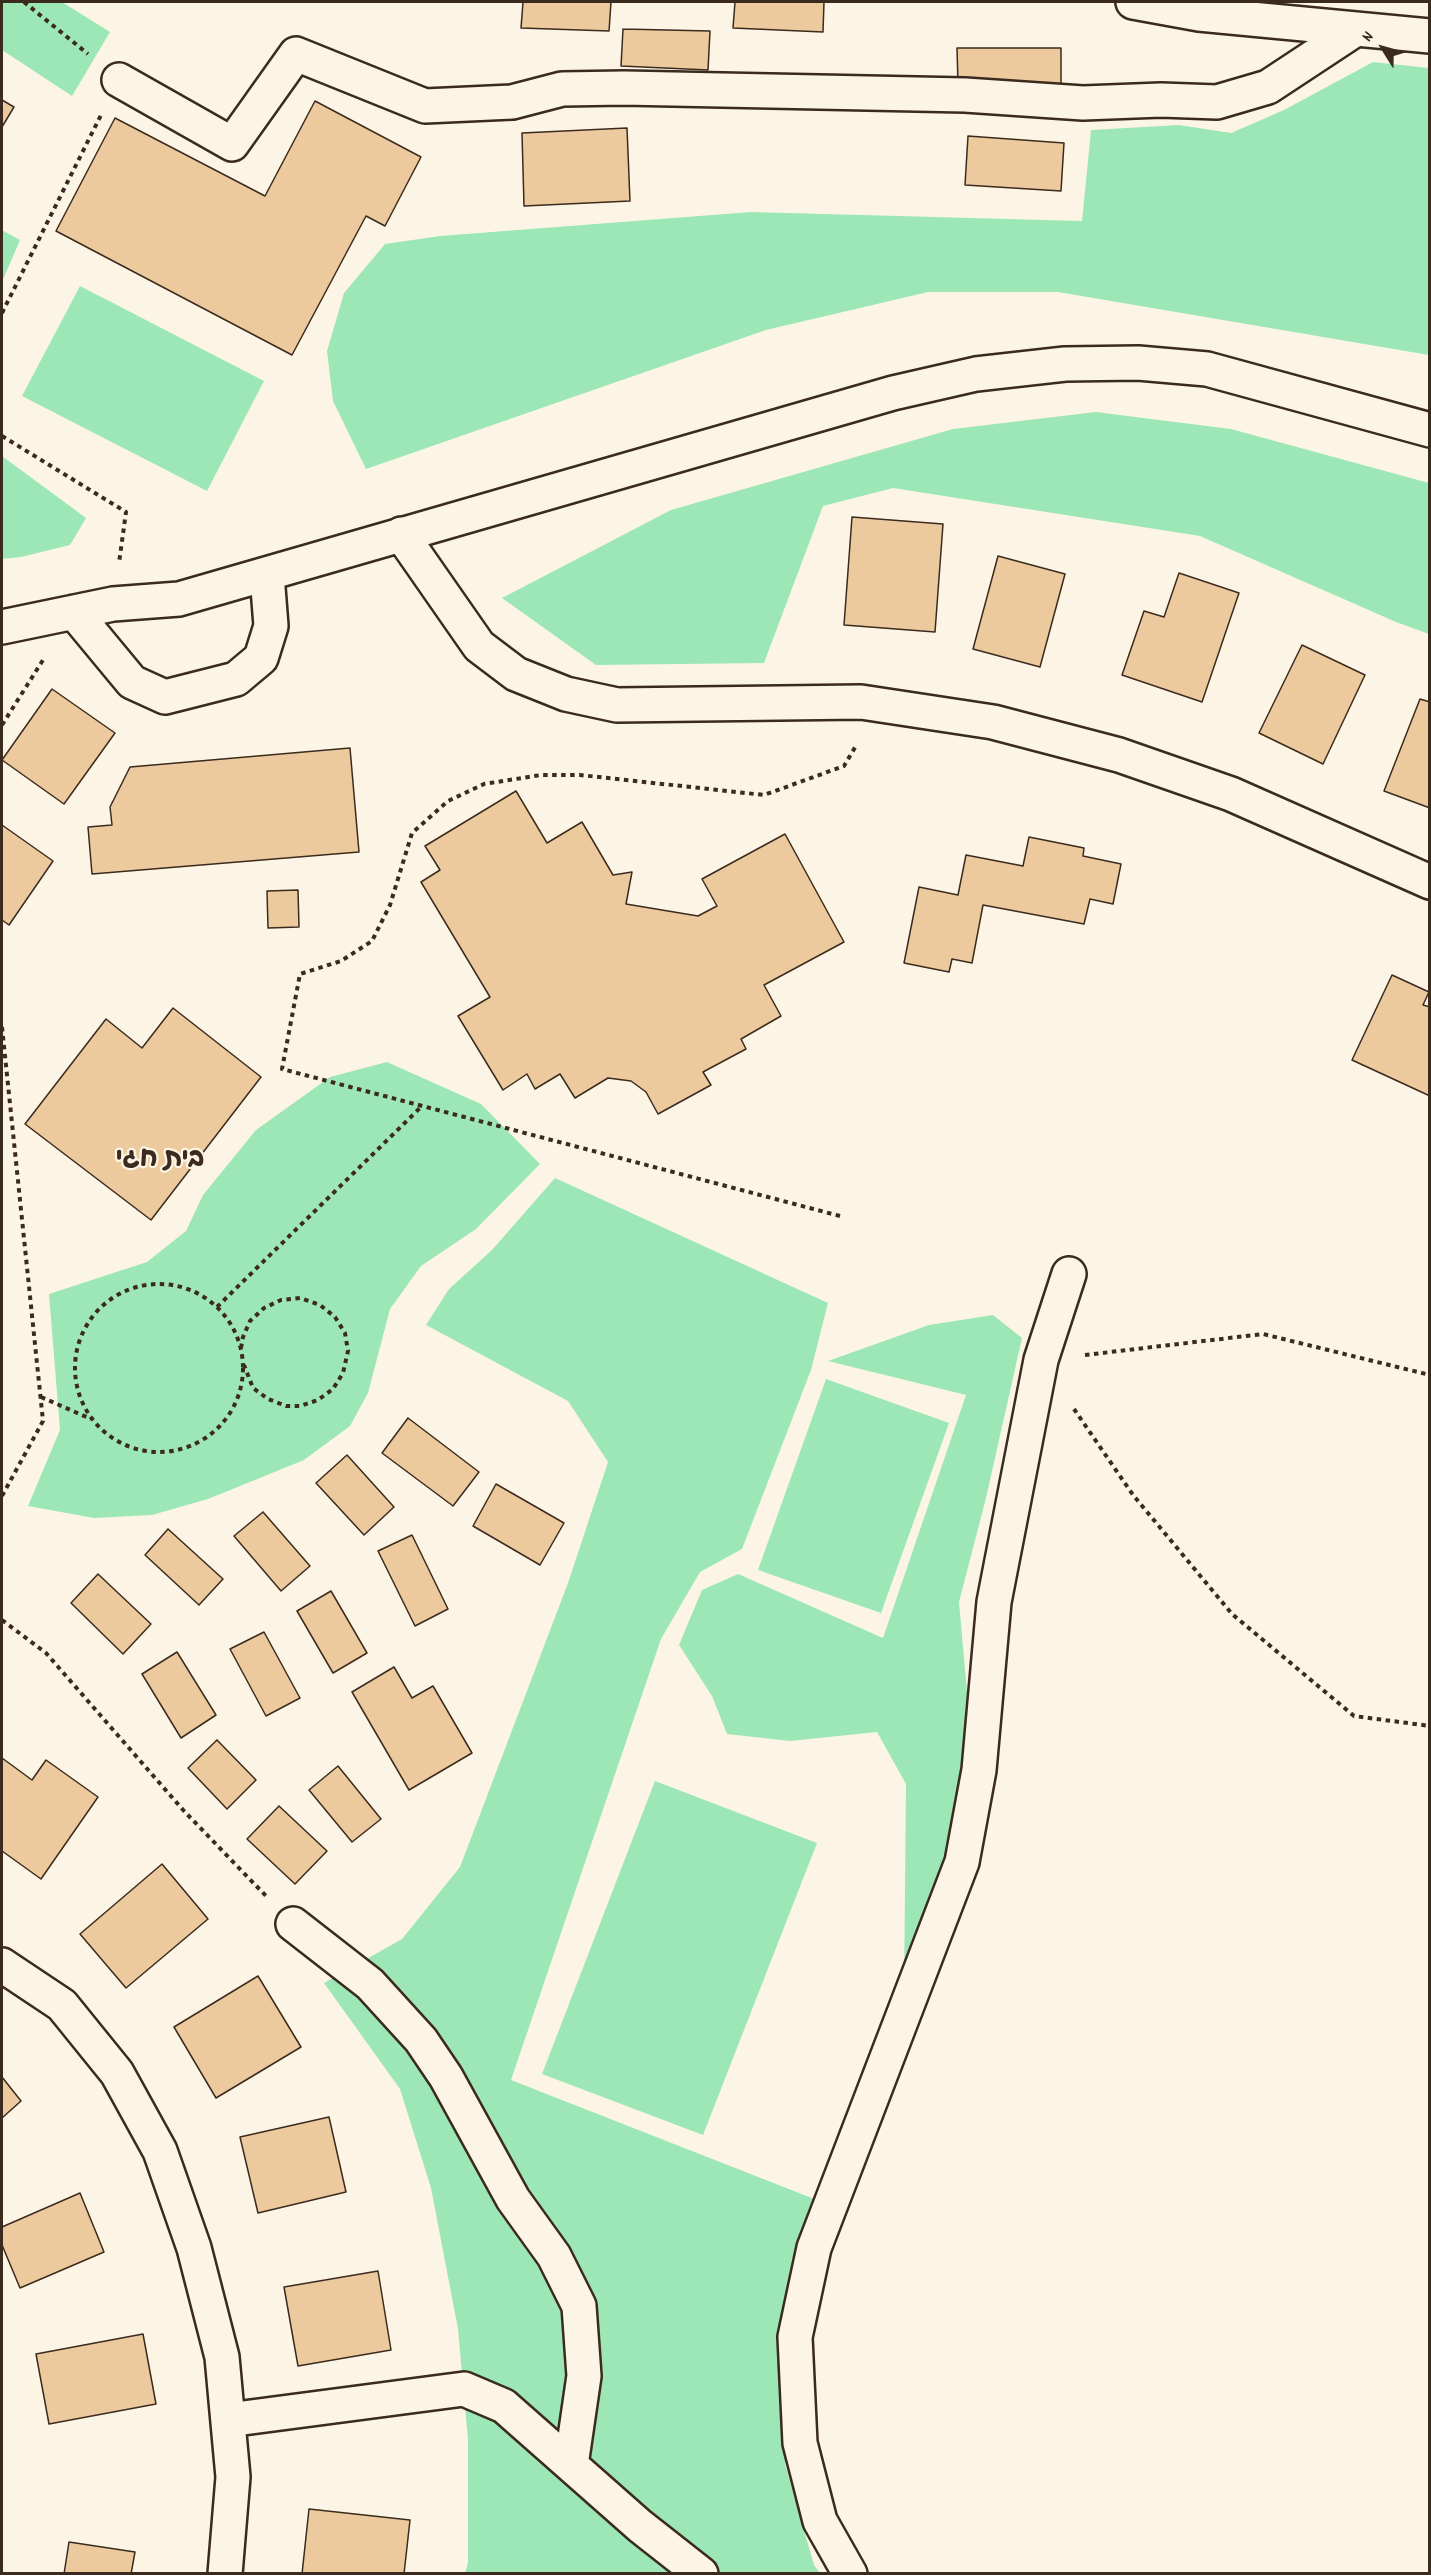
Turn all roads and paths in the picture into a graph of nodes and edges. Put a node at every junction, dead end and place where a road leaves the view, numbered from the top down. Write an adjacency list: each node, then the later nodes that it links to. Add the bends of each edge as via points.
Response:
1 (24, 2): 6 (path)
2 (1133, 2): 3 (street, via 1199,14)
3 (1276, 11): 4 (street)
4 (1356, 29): 5 (street); 6 (street, via 1268,87 1217,102 1083,103 965,95 624,88 562,89 512,102 425,106 296,54 232,144)
5 (1430, 36)
6 (119, 80): 7 (path)
7 (2, 313)
8 (1430, 430): 10 (street, via 1207,369 1138,363 1065,364 976,374 893,393)
9 (2, 436): 12 (path, via 126,512)
10 (401, 534): 11 (street); 15 (street, via 479,646 516,674 566,694 617,705)
11 (267, 575): 12 (street, via 179,599); 13 (street, via 272,626 261,658 236,679 165,697 132,682)
12 (113, 604): 13 (street)
13 (74, 612): 14 (street); 16 (path)
14 (2, 627)
15 (882, 705): 17 (street, via 993,722 1119,755 1231,794); 19 (path, via 843,766 764,795 580,775 541,775 484,784 448,801 412,833 390,905 372,941 340,961 300,974 282,1069)
16 (2, 725)
17 (1430, 882)
18 (2, 1027): 27 (path)
19 (422, 1106): 20 (path); 22 (path)
20 (840, 1216)
21 (1069, 1274): 24 (street)
22 (217, 1307): 23 (path, via 235,1330); 28 (path, via 193,1290 165,1284 135,1287 110,1300 89,1321 77,1348 75,1377)
23 (241, 1353): 25 (path); 25 (path, via 250,1321 281,1300 300,1299 320,1305 335,1317 345,1333 348,1352 343,1373 333,1389 300,1406 267,1399 253,1388)
24 (1041, 1360): 26 (path, via 1263,1334); 31 (path, via 1133,1495 1232,1614 1354,1716); 38 (street, via 994,1602 979,1770 962,1862 814,2248 795,2337 800,2443 820,2521)
25 (243, 1365): 28 (path, via 240,1394 226,1420 205,1439 169,1452 140,1450 113,1439)
26 (1430, 1375)
27 (40, 1396): 28 (path); 29 (path, via 43,1421)
28 (91, 1419)
29 (2, 1496)
30 (2, 1620): 32 (path, via 45,1653 184,1810)
31 (1430, 1726)
32 (293, 1924): 35 (street, via 370,1984 421,2040 447,2077 513,2199 555,2256 579,2306 584,2376)
33 (2, 1965): 34 (street, via 62,2005 117,2073 160,2151 194,2248 222,2357)
34 (228, 2420): 35 (street, via 464,2389 504,2406); 36 (street, via 233,2477)
35 (571, 2464): 37 (street)
36 (225, 2574)
37 (701, 2574)
38 (850, 2574)

